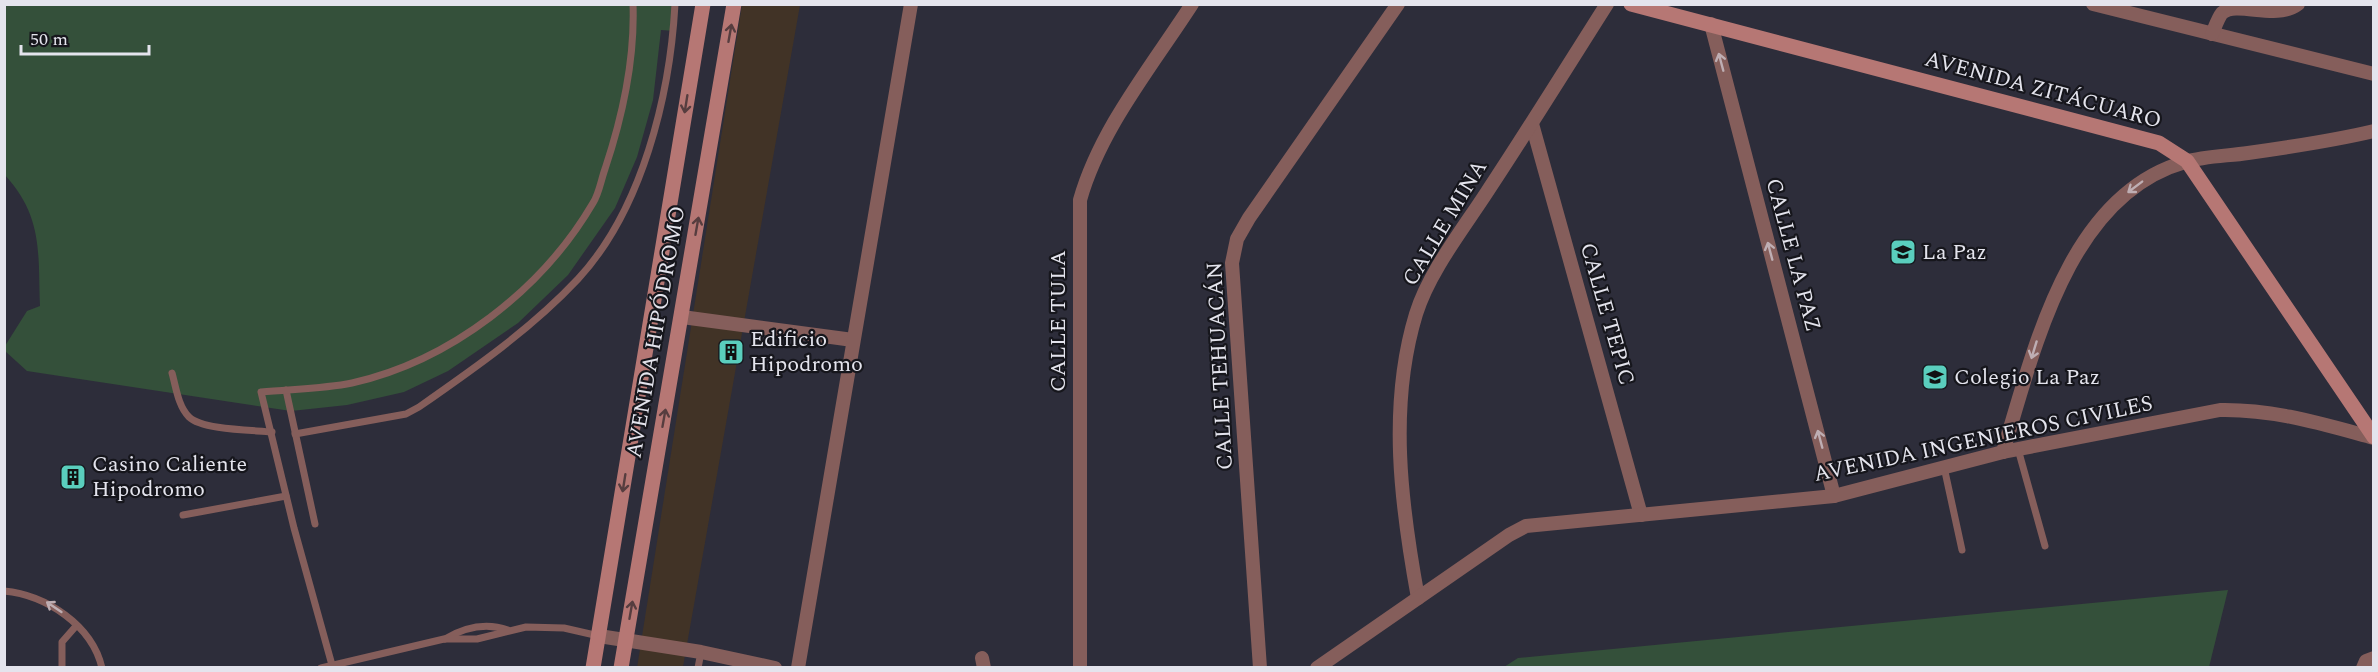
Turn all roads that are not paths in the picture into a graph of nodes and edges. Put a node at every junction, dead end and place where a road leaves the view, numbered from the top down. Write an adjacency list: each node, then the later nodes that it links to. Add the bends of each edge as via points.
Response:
1 (633, 4): 21 (lane, via 634,31 616,134 594,202 557,256 514,298 445,348 351,383)
2 (675, 4): 23 (lane, via 658,121 632,193 610,237 579,278 528,327 419,407 406,414)
3 (703, 4): 39 (main road, AVENIDA HIPÓDROMO, one-way to 39)
4 (734, 4): 18 (main road, AVENIDA HIPÓDROMO, one-way to 4)
5 (911, 4): 19 (street)
6 (1192, 4): 53 (street, CALLE TULA, via 1112,129 1086,179 1080,200)
7 (1398, 4): 54 (street, CALLE TEHUACÁN, via 1249,218 1237,239 1232,263)
8 (1607, 4): 15 (street, CALLE MINA)
9 (1631, 4): 12 (main road, AVENIDA ZITÁCUARO)
10 (2093, 4): 13 (street)
11 (2298, 4): 13 (street, via 2290,10 2268,11 2229,7 2222,12)
12 (1712, 24): 17 (main road, AVENIDA ZITÁCUARO, via 2159,143); 29 (street, CALLE LA PAZ, one-way to 12)
13 (2212, 34): 14 (street)
14 (2373, 74)
15 (1532, 124): 31 (street, CALLE TEPIC); 36 (street, CALLE MINA, via 1450,249 1416,313 1403,368 1399,468)
16 (2373, 131): 17 (street, via 2338,140)
17 (2187, 161): 24 (main road, AVENIDA ZITÁCUARO); 26 (street, one-way to 26, via 2156,172 2132,189 2105,211 2080,246 2040,331)
18 (682, 317): 19 (street); 41 (main road, AVENIDA HIPÓDROMO, one-way to 18)
19 (853, 340): 52 (street)
20 (172, 373): 22 (lane, via 181,406 189,418 200,424)
21 (286, 390): 22 (lane, via 261,392); 23 (lane)
22 (272, 432): 28 (lane)
23 (295, 434): 32 (lane)
24 (2373, 437): 25 (street, AVENIDA INGENIEROS CIVILES, via 2291,416 2254,410 2220,411)
25 (2018, 449): 26 (street, AVENIDA INGENIEROS CIVILES); 33 (lane)
26 (2003, 452): 27 (street, AVENIDA INGENIEROS CIVILES)
27 (1944, 467): 29 (street, AVENIDA INGENIEROS CIVILES); 34 (lane)
28 (286, 496): 30 (lane); 44 (lane)
29 (1834, 496): 31 (street, AVENIDA INGENIEROS CIVILES)
30 (183, 515)
31 (1641, 515): 36 (street, AVENIDA INGENIEROS CIVILES, via 1526,526)
32 (315, 524)
33 (2045, 546)
34 (1962, 550)
35 (4, 591): 37 (lane, one-way to 35, via 48,602)
36 (1418, 598): 55 (street, AVENIDA INGENIEROS CIVILES)
37 (76, 626): 45 (lane, via 62,642); 46 (lane, via 100,658)
38 (508, 630): 39 (lane, via 545,626); 40 (lane, via 477,639); 40 (lane, via 479,626)
39 (599, 636): 41 (street); 48 (main road, AVENIDA HIPÓDROMO)
40 (444, 639): 44 (lane)
41 (626, 640): 42 (street); 49 (main road, AVENIDA HIPÓDROMO)
42 (701, 652): 50 (lane); 51 (street)
43 (2373, 658): 56 (street)
44 (332, 665): 47 (lane)
45 (62, 668)
46 (102, 668)
47 (321, 668)
48 (593, 668)
49 (621, 668)
50 (698, 668)
51 (775, 668)
52 (798, 668)
53 (1080, 668)
54 (1260, 668)
55 (1317, 668)
56 (2363, 668)

